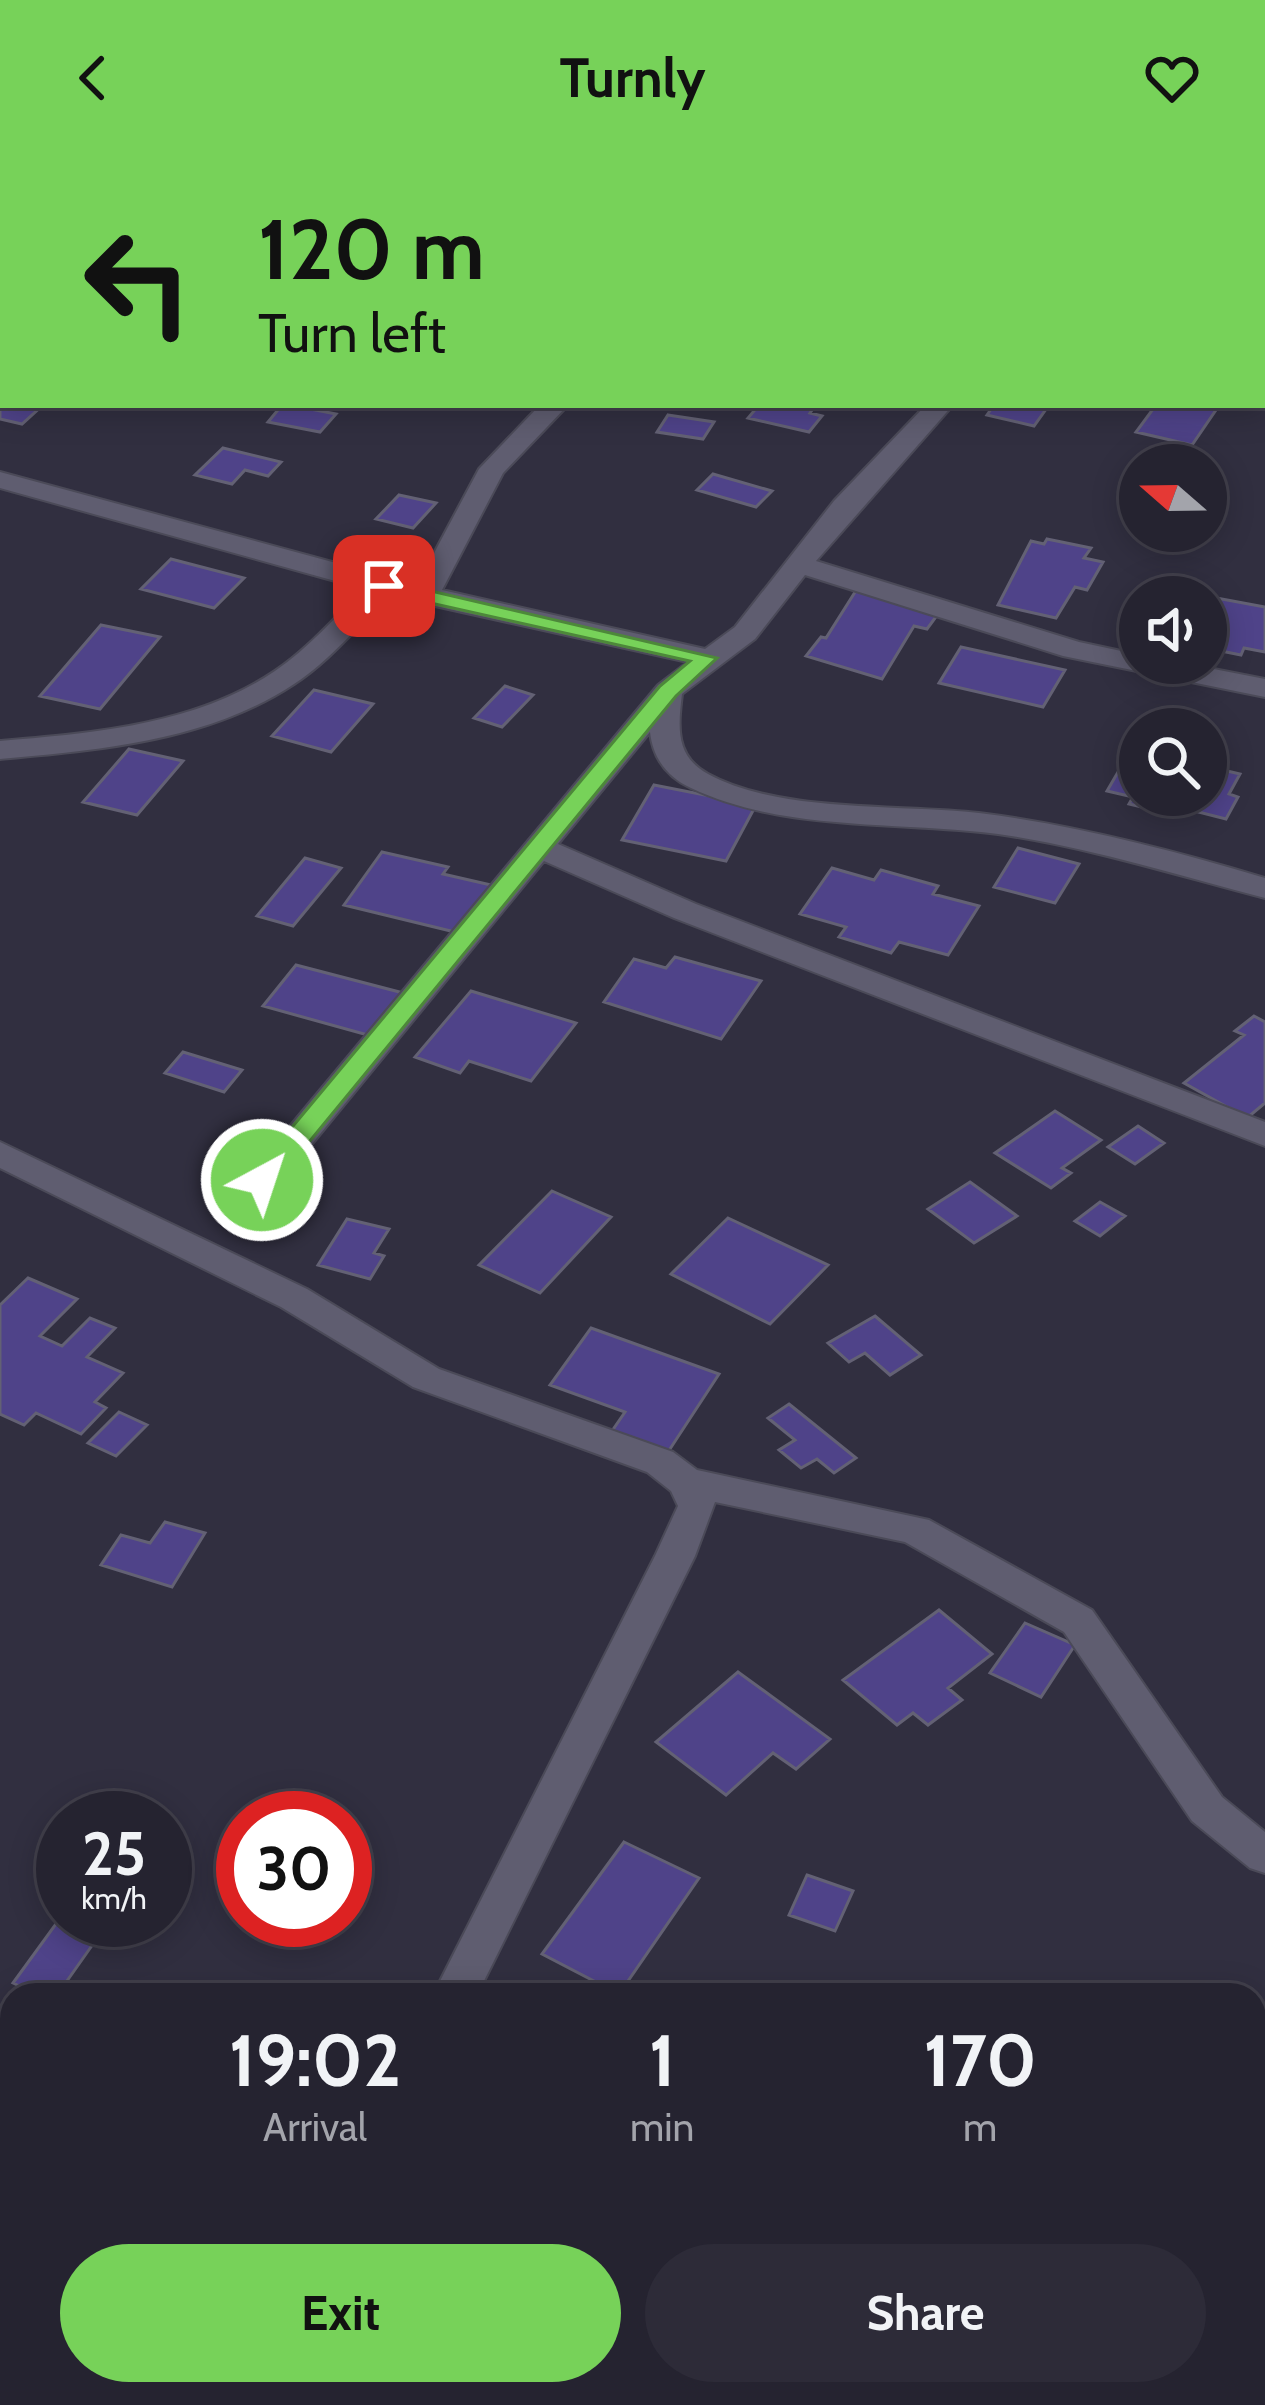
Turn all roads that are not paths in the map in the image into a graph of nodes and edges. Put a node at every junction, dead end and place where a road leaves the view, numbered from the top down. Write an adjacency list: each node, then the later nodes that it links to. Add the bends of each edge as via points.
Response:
1 (552, 408): 6 (street, via 492,469)
2 (937, 408): 4 (street)
3 (0, 480): 5 (street)
4 (798, 565): 7 (street, via 745,633); 8 (street, via 1073,650)
5 (384, 586): 6 (street); 10 (street, via 317,653 219,714 86,742)
6 (427, 592): 7 (street)
7 (706, 658): 9 (street)
8 (1265, 688)
9 (668, 691): 11 (street); 12 (street, via 663,734 676,765 713,787 756,800 1000,824)
10 (0, 750)
11 (538, 847): 13 (street); 15 (street)
12 (1265, 888)
13 (1265, 1135)
14 (0, 1154): 16 (street, via 294,1298 426,1378 660,1462)
15 (262, 1180)
16 (686, 1482): 17 (street, via 915,1530 1078,1621 1207,1809); 18 (street, via 698,1506)
17 (1265, 1856)
18 (461, 1983)

